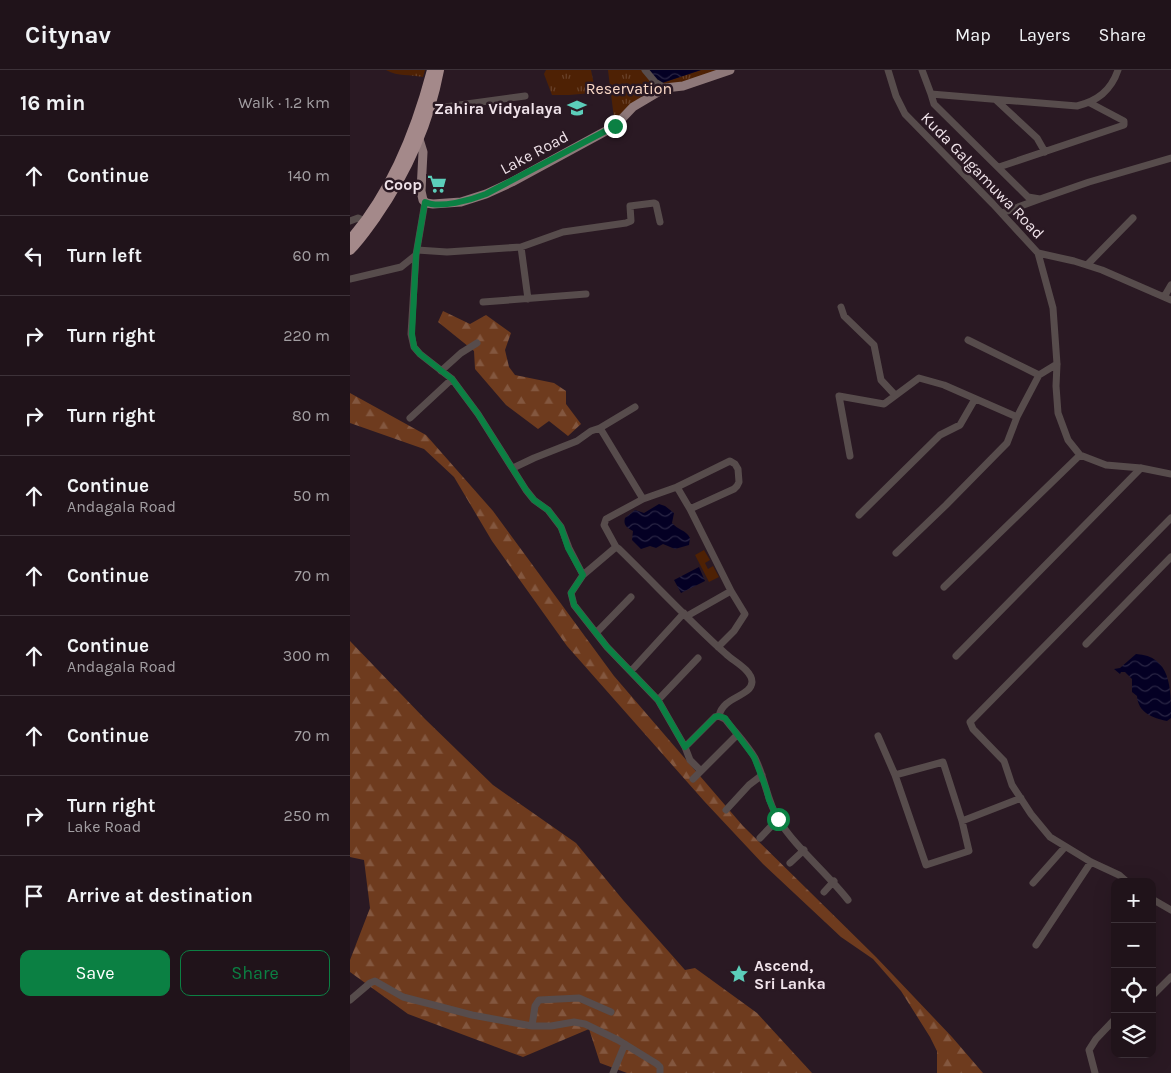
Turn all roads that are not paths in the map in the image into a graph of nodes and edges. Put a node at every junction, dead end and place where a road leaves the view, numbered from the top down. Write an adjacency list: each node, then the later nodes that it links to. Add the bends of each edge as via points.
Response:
1 (432, 70): 14 (highway)
2 (440, 70): 13 (highway)
3 (646, 70): 8 (street, via 655,82)
4 (730, 70): 8 (main road, Lake Road, via 683,86)
5 (888, 70): 20 (street, Kuda Galgamuwa Road, via 905,114)
6 (922, 70): 9 (street)
7 (1118, 70): 12 (street, via 1107,90)
8 (665, 88): 19 (main road, Lake Road, via 634,107 615,126 486,194 452,203)
9 (931, 94): 11 (street); 17 (street, via 934,104)
10 (525, 96): 13 (street)
11 (996, 100): 12 (street, via 1077,106); 15 (street, via 1037,138)
12 (1090, 103): 15 (street, via 1124,121 1124,126)
13 (430, 109): 14 (highway)
14 (415, 138): 19 (main road, via 423,157 421,191); 23 (highway); 27 (highway, via 391,195)
15 (1045, 152): 17 (street)
16 (1171, 158): 18 (street)
17 (999, 167): 18 (street, via 1028,197)
18 (1045, 198): 20 (street)
19 (425, 202): 28 (street)
20 (1002, 213): 29 (street, Kuda Galgamuwa Road)
21 (1133, 218): 30 (street)
22 (350, 221): 23 (street, via 358,218)
23 (365, 221): 25 (highway)
24 (660, 222): 26 (street, via 656,204 630,206 631,222 563,232)
25 (350, 240)
26 (521, 247): 28 (street); 35 (street)
27 (350, 250)
28 (417, 253): 31 (street, via 401,267); 41 (street, via 414,347)
29 (1038, 253): 30 (street, Kuda Galgamuwa Road); 40 (street, via 1053,308)
30 (1086, 265): 34 (street, Kuda Galgamuwa Road)
31 (350, 279)
32 (1171, 285): 34 (street)
33 (586, 294): 35 (street)
34 (1168, 299)
35 (528, 300): 36 (street)
36 (483, 302)
37 (841, 307): 44 (street, via 844,316 874,345 881,380)
38 (968, 340): 42 (street)
39 (478, 343): 41 (street)
40 (1057, 364): 42 (street); 50 (street, via 1058,413 1068,440)
41 (441, 370): 43 (street)
42 (1038, 374): 47 (street)
43 (452, 379): 48 (street); 52 (street)
44 (895, 395): 45 (street, via 918,378); 51 (street, via 884,404 839,396)
45 (975, 399): 47 (street); 58 (street, via 960,425 940,435)
46 (635, 407): 49 (street)
47 (1017, 417): 61 (street, via 1007,443)
48 (410, 418)
49 (600, 428): 52 (street); 56 (street)
50 (1080, 455): 53 (street, via 1106,465); 64 (street)
51 (850, 456)
52 (513, 468): 63 (street, via 534,500 548,510 561,527)
53 (1141, 468): 54 (street); 71 (street)
54 (1171, 474)
55 (677, 487): 56 (street); 57 (street); 57 (street, via 730,461 738,469 739,482 734,489)
56 (643, 499): 60 (street, via 606,519 604,525)
57 (690, 510): 65 (street)
58 (859, 515)
59 (1171, 518): 83 (street, via 970,722 1004,760 1012,785)
60 (616, 547): 63 (street); 67 (street)
61 (896, 553)
62 (1171, 557): 69 (street)
63 (583, 575): 68 (street, via 571,593 571,600)
64 (944, 587)
65 (731, 591): 67 (street); 70 (street, via 745,614)
66 (631, 597): 68 (street)
67 (685, 614): 70 (street); 73 (street)
68 (596, 633): 73 (street)
69 (1086, 644)
70 (718, 647): 75 (street, via 746,670 752,682 747,691 723,705)
71 (956, 656)
72 (698, 658): 74 (street)
73 (630, 670): 74 (street)
74 (658, 700): 78 (street)
75 (719, 716): 76 (street, via 725,718); 78 (street)
76 (737, 735): 79 (street); 80 (street, via 754,757)
77 (878, 736): 81 (street)
78 (685, 747): 79 (street, via 690,760)
79 (701, 771): 82 (street)
80 (762, 775): 84 (street); 85 (street)
81 (895, 775): 86 (street, via 943,762); 86 (street, via 926,865 969,851)
82 (693, 779)
83 (1021, 798): 86 (street); 88 (street, via 1050,837)
84 (726, 810)
85 (778, 819): 87 (street); 89 (street)
86 (962, 820)
87 (760, 838)
88 (1065, 847): 90 (street); 94 (street)
89 (804, 850): 91 (street); 93 (street)
90 (1091, 862): 92 (street); 99 (street)
91 (790, 864)
92 (1122, 878)
93 (834, 882): 95 (street); 96 (street)
94 (1034, 883)
95 (824, 892)
96 (848, 900)
97 (1156, 901): 98 (street)
98 (1171, 910)
99 (1036, 945)
100 (1171, 977): 101 (street)
101 (1156, 992)
102 (350, 1000): 105 (street, via 375,982 403,997 472,1016)
103 (611, 1012): 105 (street, via 579,998 539,1000)
104 (1111, 1023): 109 (street, via 1089,1050)
105 (532, 1026): 106 (street, via 585,1024)
106 (625, 1044): 107 (street); 108 (street, via 657,1064)
107 (613, 1073)
108 (660, 1073)
109 (1095, 1073)

